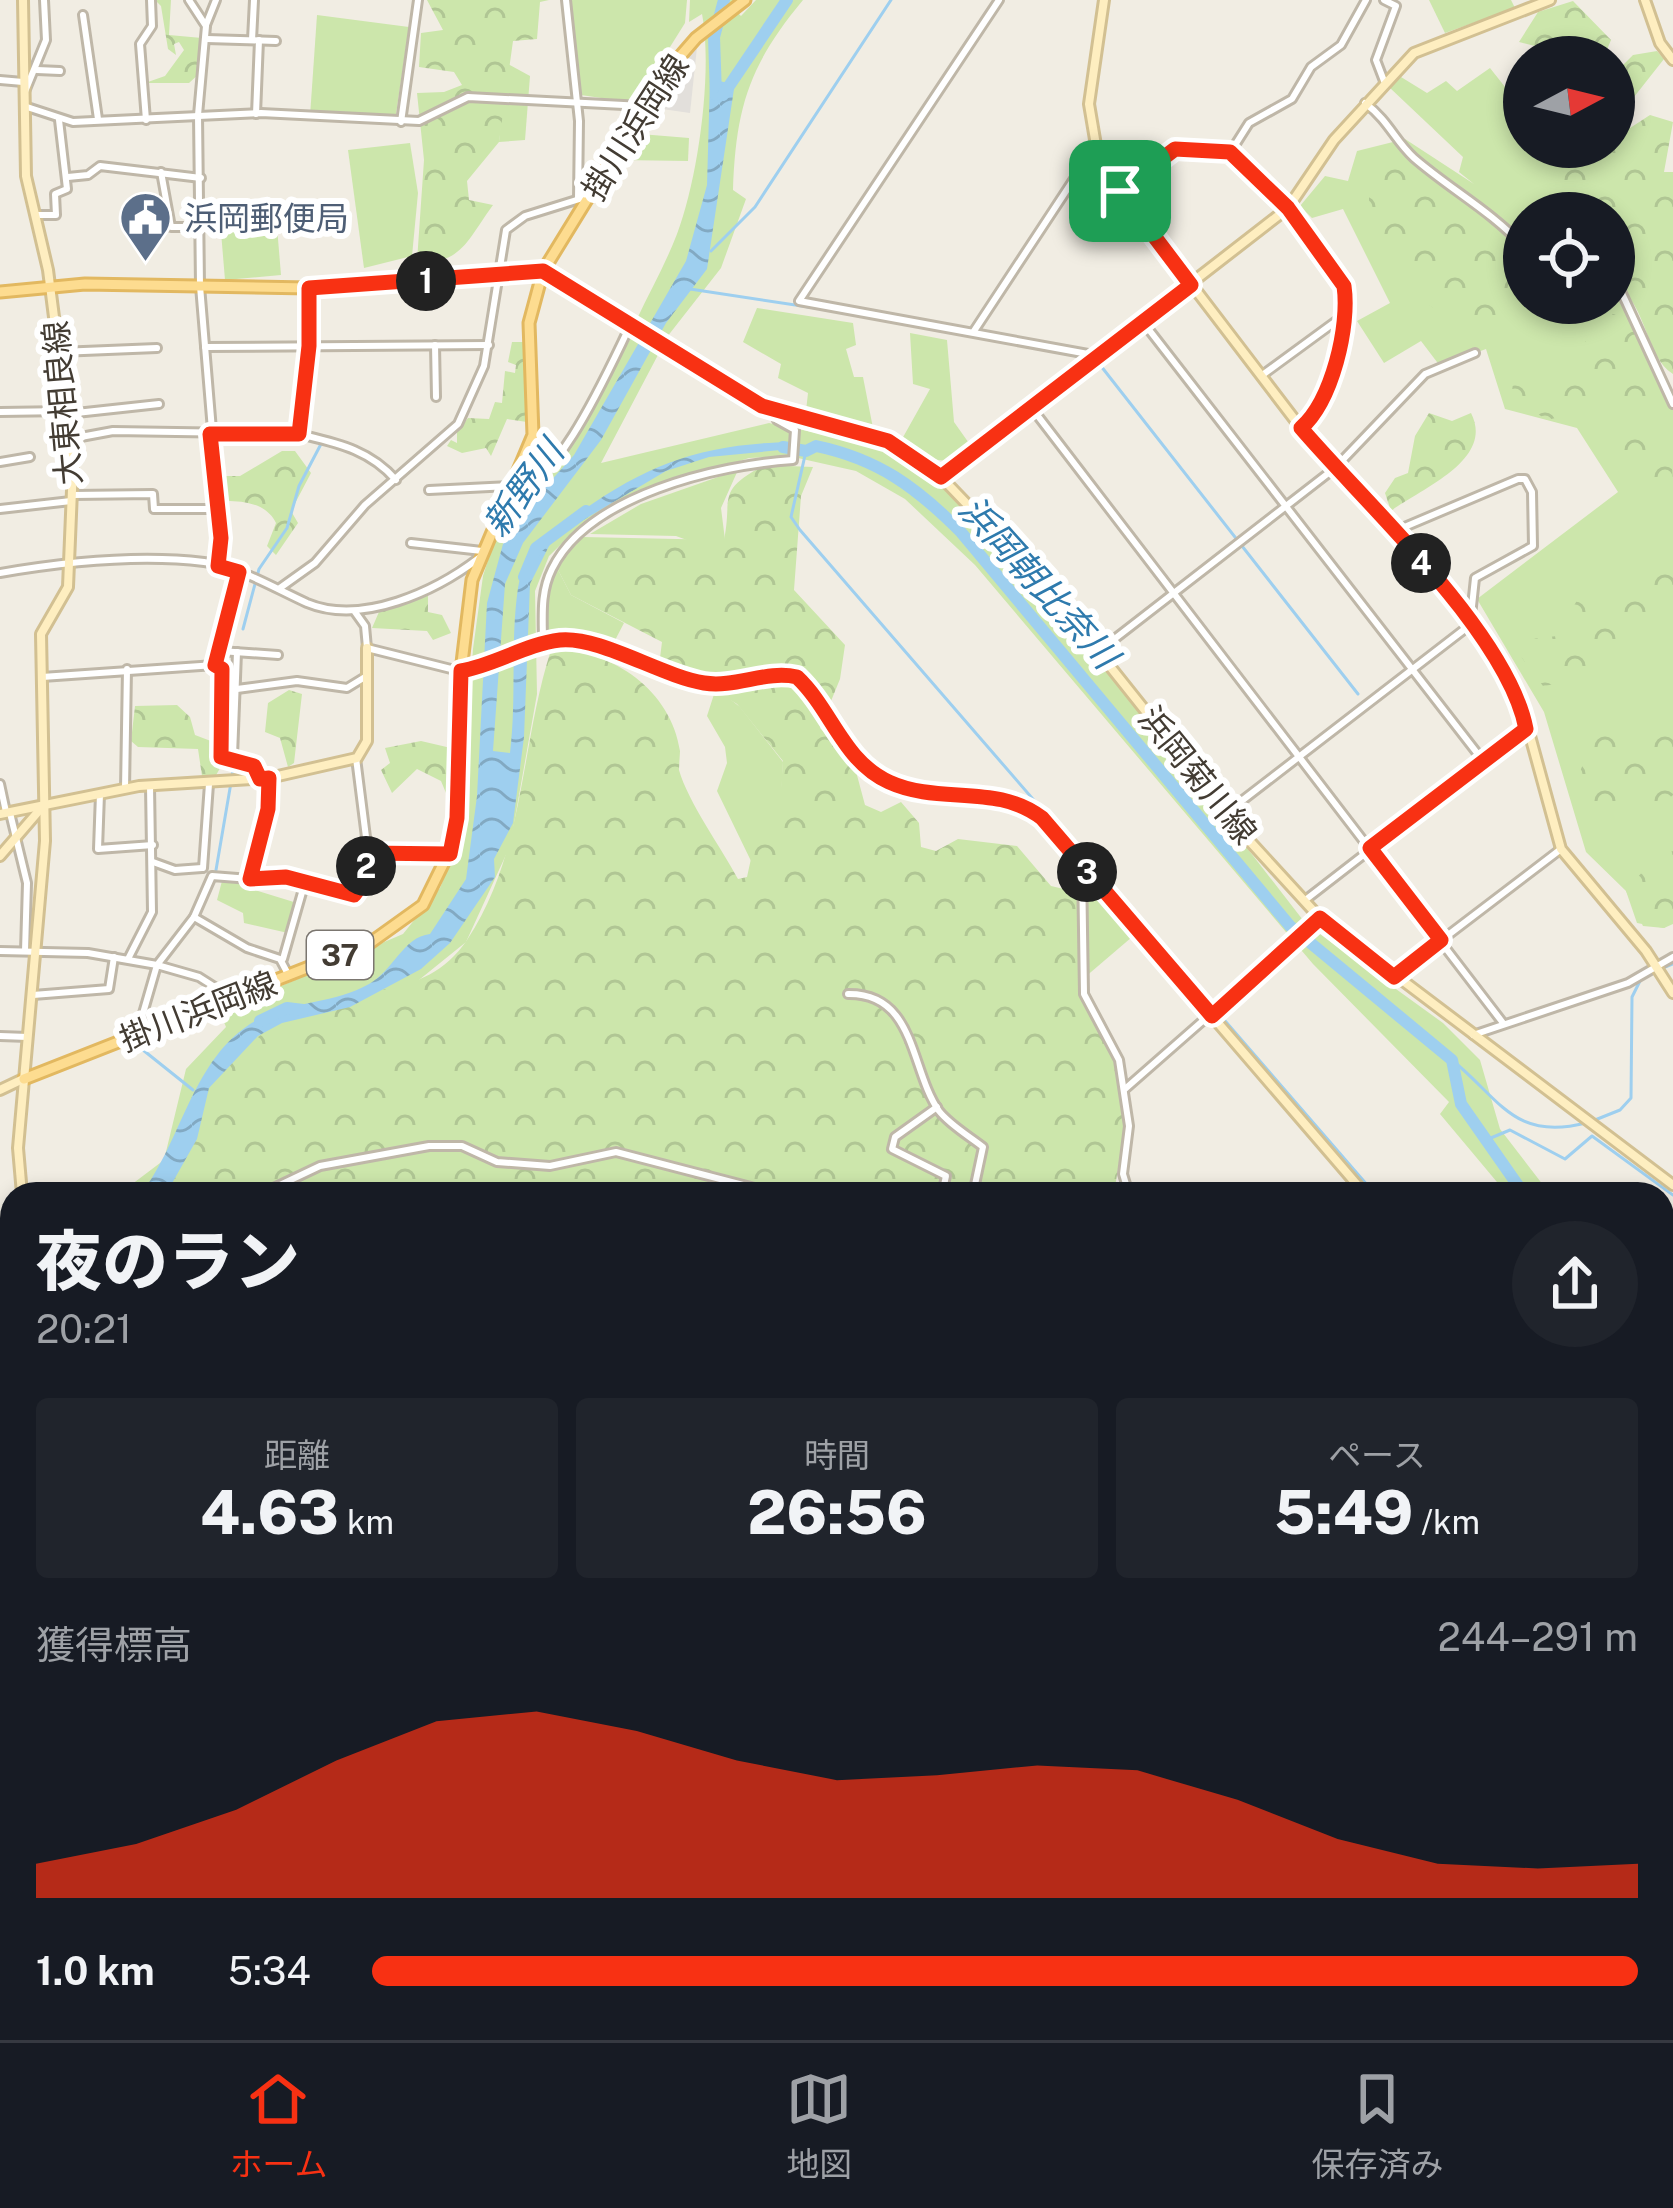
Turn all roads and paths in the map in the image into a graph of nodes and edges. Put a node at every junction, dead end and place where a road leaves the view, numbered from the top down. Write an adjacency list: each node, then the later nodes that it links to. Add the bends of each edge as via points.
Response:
1 (23, 0): 26 (street, 大東相良線)
2 (44, 0): 22 (street)
3 (151, 0): 35 (street, via 152,26 140,44)
4 (189, 0): 17 (street)
5 (215, 0): 17 (street)
6 (254, 0): 19 (street)
7 (418, 0): 36 (street)
8 (566, 0): 28 (street)
9 (746, 0): 30 (main road, 掛川浜岡線 / 37, via 681,52)
10 (999, 0): 59 (street, via 799,301)
11 (1104, 0): 37 (street, via 1089,104)
12 (1366, 0): 38 (street, via 1341,45 1311,67 1292,99 1249,123)
13 (1384, 0): 25 (street, via 1396,6 1376,60)
14 (1550, 0): 25 (street, via 1435,41)
15 (1645, 0): 21 (street)
16 (83, 15): 34 (street)
17 (206, 26): 18 (street)
18 (206, 39): 19 (street); 32 (street)
19 (255, 40): 20 (street); 31 (street)
20 (276, 41)
21 (1673, 60)
22 (38, 70): 23 (street); 27 (street)
23 (61, 71)
24 (0, 80): 26 (street)
25 (1384, 81): 29 (street)
26 (23, 82): 27 (street, 大東相良線)
27 (24, 101): 33 (street); 45 (street, 大東相良線)
28 (578, 102): 30 (street); 36 (street, via 468,97); 43 (street)
29 (1365, 104): 44 (street); 47 (street, via 1411,156)
30 (643, 106): 43 (main road, 掛川浜岡線 / 37)
31 (256, 114): 32 (street); 36 (street)
32 (198, 115): 35 (street); 41 (street)
33 (58, 120): 34 (street); 40 (street)
34 (98, 120): 35 (street)
35 (146, 120)
36 (401, 122)
37 (1093, 150): 42 (street); 59 (street)
38 (1230, 152): 42 (street, via 1175,149); 44 (street)
39 (161, 171): 40 (street, via 100,166); 41 (street); 46 (street, via 171,227)
40 (68, 177): 45 (street, via 67,189 55,194 56,215)
41 (201, 178): 46 (street)
42 (1120, 191): 50 (street)
43 (582, 198): 48 (main road, 掛川浜岡線 / 37); 49 (street, via 514,220)
44 (1288, 208): 50 (street); 55 (street, via 1344,286)
45 (36, 215): 51 (street, 大東相良線)
46 (201, 227): 52 (street)
47 (1503, 227)
48 (543, 271): 49 (main road); 58 (street, 浜岡菊川線); 86 (main road, 掛川浜岡線 / 37, via 530,323 533,435)
49 (497, 272): 53 (main road); 61 (street)
50 (1191, 285): 56 (street); 68 (street)
51 (50, 286): 52 (main road); 54 (main road); 65 (street, 大東相良線)
52 (200, 286): 53 (main road); 62 (street)
53 (309, 288): 63 (street)
54 (0, 292)
55 (1343, 316): 68 (street); 76 (street, via 1333,366)
56 (1143, 322): 67 (street); 91 (street)
57 (1635, 322): 71 (street)
58 (632, 327): 73 (street, 浜岡菊川線); 90 (street, via 561,452 522,496)
59 (974, 331): 67 (street)
60 (435, 345): 61 (street); 63 (street); 69 (street)
61 (489, 345): 85 (street, via 458,424)
62 (205, 346): 63 (street); 77 (street)
63 (309, 346): 78 (street)
64 (157, 348): 65 (street)
65 (59, 352): 75 (street, 大東相良線)
66 (1475, 353): 82 (street, via 1425,374)
67 (1099, 356): 72 (street)
68 (1261, 376): 76 (street)
69 (436, 397)
70 (159, 404): 75 (street)
71 (1673, 404)
72 (1031, 407): 84 (street); 102 (street)
73 (773, 411): 83 (street, via 795,430 793,460); 84 (street, 浜岡菊川線, via 888,441)
74 (0, 412): 75 (street)
75 (67, 412): 79 (street, 大東相良線)
76 (1301, 428): 82 (street)
77 (210, 434): 78 (street); 79 (street, via 113,431); 93 (street)
78 (299, 434): 85 (street, via 346,445)
79 (70, 439): 89 (street, 大東相良線)
80 (30, 458): 81 (street)
81 (0, 462)
82 (1335, 468): 91 (street); 94 (street)
83 (697, 475): 87 (street); 105 (street, via 646,494 569,544 543,592)
84 (941, 477): 108 (street, 浜岡菊川線)
85 (396, 480): 101 (street, via 315,563)
86 (515, 486): 88 (street); 90 (main road, 掛川浜岡線 / 37)
87 (698, 487)
88 (429, 490)
89 (71, 498): 92 (street); 93 (street, via 153,494 154,509); 97 (street, 大東相良線)
90 (506, 502): 96 (main road, 掛川浜岡線 / 37)
91 (1286, 507): 102 (street); 114 (street)
92 (0, 509)
93 (218, 509): 98 (street)
94 (1395, 531): 104 (street); 104 (street, via 1525,479 1533,545 1475,578)
95 (411, 543): 96 (street)
96 (480, 554): 103 (street, via 447,582); 113 (main road, 掛川浜岡線 / 37)
97 (69, 563): 98 (street); 100 (street); 116 (street, 大東相良線, via 65,594 43,626)
98 (218, 566): 99 (street)
99 (239, 572): 101 (street); 107 (street)
100 (0, 573)
101 (280, 587): 103 (street, via 312,605)
102 (1174, 593): 108 (street); 120 (street)
103 (355, 612): 106 (street)
104 (1470, 625): 114 (street); 118 (street, via 1504,665)
105 (541, 644): 113 (street); 140 (street, via 574,640 707,683 797,677 875,774 912,790 1021,802)
106 (368, 648): 113 (street); 115 (street)
107 (220, 651): 109 (street); 111 (street)
108 (1099, 651): 131 (street, 浜岡菊川線)
109 (237, 652): 110 (street); 117 (street)
110 (278, 655)
111 (215, 665): 112 (street); 119 (street, via 222,669 221,757)
112 (128, 669): 116 (street); 127 (street)
113 (466, 670): 137 (main road, 掛川浜岡線 / 37)
114 (1411, 671): 120 (street); 122 (street)
115 (367, 676): 117 (street, via 347,688 297,681); 121 (street, via 367,741)
116 (42, 677): 129 (street, 大東相良線)
117 (237, 689): 119 (street)
118 (1526, 729): 122 (street); 135 (street)
119 (232, 757): 123 (street)
120 (1300, 757): 131 (street); 134 (street)
121 (356, 758): 123 (street); 136 (street)
122 (1484, 762): 134 (street)
123 (264, 778): 125 (street); 143 (street, via 268,809)
124 (0, 784): 130 (street)
125 (209, 784): 126 (street); 141 (street)
126 (150, 786): 127 (street); 133 (street)
127 (125, 789): 128 (street)
128 (100, 794): 129 (street); 133 (street, via 98,849)
129 (44, 805): 130 (street); 132 (street); 150 (street, 大東相良線)
130 (5, 813): 132 (street)
131 (1226, 813): 145 (street, 浜岡菊川線)
132 (18, 839): 138 (street); 150 (street)
133 (153, 845): 139 (street)
134 (1370, 848): 145 (street); 148 (street)
135 (1561, 849): 148 (street); 155 (street)
136 (367, 853): 137 (street); 144 (street, via 360,892)
137 (450, 854): 157 (main road, 掛川浜岡線 / 37, via 423,905 399,926)
138 (0, 856)
139 (154, 862): 141 (street); 153 (street, via 152,912)
140 (1082, 866): 163 (street); 170 (street, via 1084,994 1115,1048)
141 (203, 868): 142 (street)
142 (212, 876): 143 (street); 146 (street)
143 (250, 879): 144 (street)
144 (305, 882): 154 (street)
145 (1304, 901): 147 (street, 浜岡菊川線)
146 (194, 917): 154 (street); 156 (street)
147 (1316, 921): 158 (street, 浜岡菊川線); 163 (street)
148 (1441, 940): 158 (street); 164 (street)
149 (0, 951): 150 (street)
150 (30, 951): 151 (street); 160 (street, 大東相良線)
151 (114, 957): 153 (street); 160 (street, via 109,989)
152 (1673, 957): 155 (street)
153 (128, 959): 156 (street)
154 (282, 962): 157 (street)
155 (1654, 964): 159 (street); 164 (street, via 1628,983)
156 (157, 965): 162 (street, via 211,982); 165 (street)
157 (289, 976): 162 (main road, 掛川浜岡線 / 37)
158 (1394, 977): 166 (street, 浜岡菊川線)
159 (1673, 993)
160 (32, 994): 168 (street, 大東相良線)
161 (848, 994): 172 (street, via 870,995 905,1028)
162 (232, 998): 165 (main road, 掛川浜岡線 / 37)
163 (1212, 1016): 170 (street); 179 (street)
164 (1503, 1023): 166 (street)
165 (137, 1034): 169 (main road, 掛川浜岡線 / 37)
166 (1473, 1035): 180 (street, 浜岡菊川線)
167 (0, 1036): 168 (street)
168 (28, 1037): 169 (street, 大東相良線)
169 (24, 1079): 171 (street); 173 (street, 大東相良線)
170 (1125, 1089): 178 (street)
171 (0, 1090)
172 (937, 1108): 176 (street, via 895,1137 892,1149); 177 (street, via 983,1147)
173 (21, 1182)
174 (286, 1182): 175 (street, via 320,1166 429,1146 550,1166 616,1152)
175 (732, 1182)
176 (945, 1182)
177 (976, 1182)
178 (1126, 1182)
179 (1355, 1182)
180 (1669, 1182)

